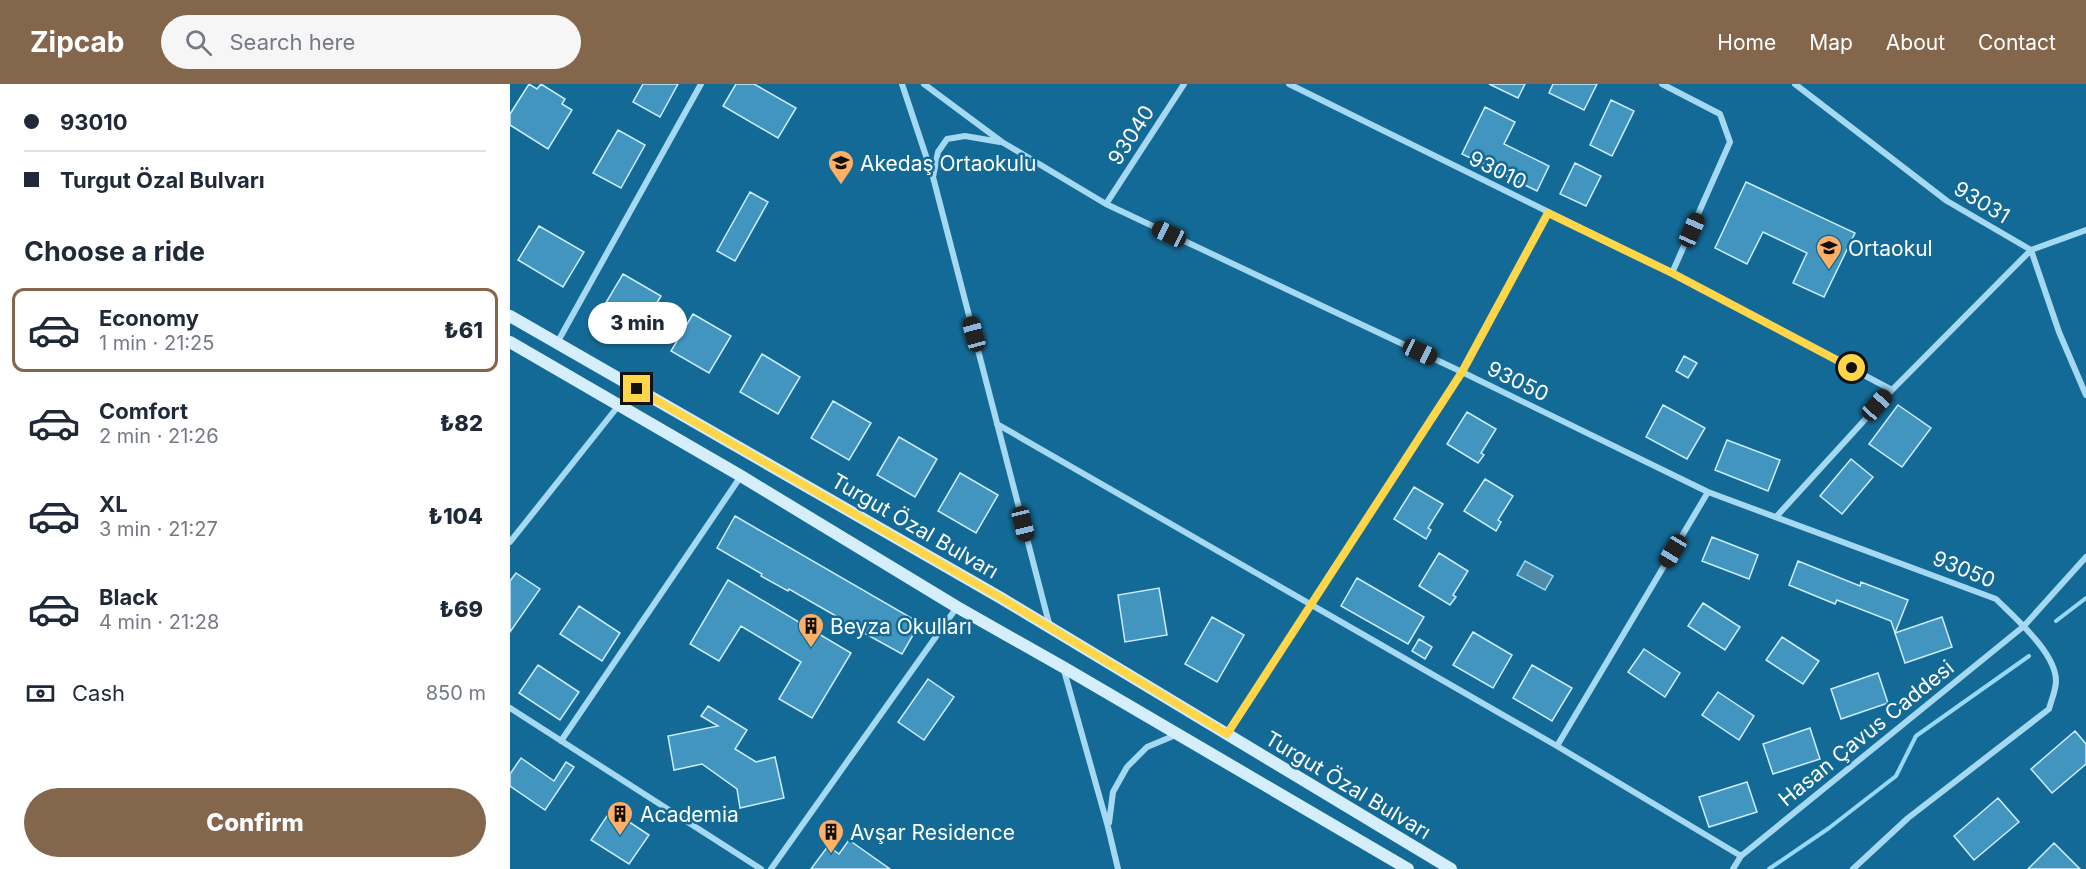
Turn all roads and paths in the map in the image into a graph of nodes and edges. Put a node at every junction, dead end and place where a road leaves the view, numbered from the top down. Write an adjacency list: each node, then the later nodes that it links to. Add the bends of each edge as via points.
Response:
1 (701, 84): 17 (street)
2 (902, 84): 9 (street)
3 (924, 84): 8 (street, 93050)
4 (1184, 84): 10 (street, 93040)
5 (1288, 84): 11 (street, 93010)
6 (1662, 84): 14 (street, via 1720,114 1730,142)
7 (1795, 84): 13 (street, 93031, via 1947,201)
8 (1002, 142): 9 (street, via 965,136 947,139 938,152); 10 (street, 93050)
9 (933, 177): 22 (street)
10 (1106, 204): 18 (street, 93050)
11 (1548, 213): 14 (street, 93010); 18 (street)
12 (2086, 230): 13 (street)
13 (2031, 250): 19 (street); 20 (street)
14 (1672, 273): 19 (street, 93010)
15 (510, 316): 17 (main road, Turgut Özal Bulvarı)
16 (510, 342): 21 (main road, Turgut Özal Bulvarı)
17 (556, 344): 31 (main road, Turgut Özal Bulvarı)
18 (1462, 372): 24 (street, 93050); 28 (street)
19 (1892, 390): 25 (street)
20 (2086, 395)
21 (620, 405): 23 (main road, Turgut Özal Bulvarı); 26 (street)
22 (997, 424): 28 (street); 31 (street)
23 (741, 476): 29 (main road, Turgut Özal Bulvarı); 36 (street)
24 (1708, 492): 25 (street, 93050); 37 (street)
25 (1776, 517): 30 (street, 93050, via 1996,599)
26 (510, 542)
27 (2086, 557): 30 (street)
28 (1312, 605): 35 (street); 37 (street)
29 (957, 607): 32 (main road, Turgut Özal Bulvarı); 41 (street)
30 (2024, 626): 39 (street, Hasan Çavus Caddesi); 46 (street, 93050, via 2047,653 2056,681 2049,709 1908,818)
31 (1051, 629): 35 (main road, Turgut Özal Bulvarı)
32 (1063, 667): 34 (main road, Turgut Özal Bulvarı); 38 (street)
33 (510, 708): 36 (street)
34 (1178, 734): 38 (street, via 1146,747 1127,767 1113,792); 43 (main road, Turgut Özal Bulvarı)
35 (1227, 734): 44 (main road, Turgut Özal Bulvarı)
36 (561, 741): 40 (street)
37 (1557, 746): 39 (street)
38 (1108, 827): 42 (street)
39 (1742, 855): 45 (street, Hasan Çavus Caddesi)
40 (761, 869)
41 (771, 869)
42 (1118, 869)
43 (1408, 869)
44 (1450, 869)
45 (1733, 869)
46 (1853, 869)

